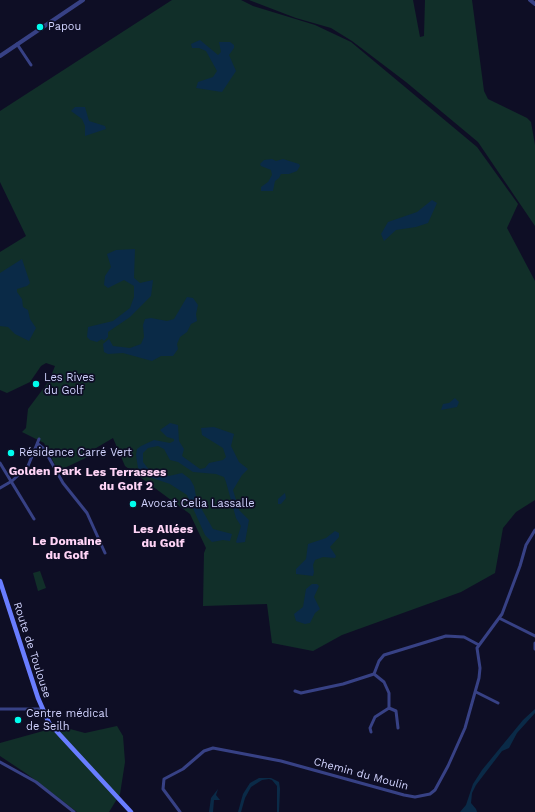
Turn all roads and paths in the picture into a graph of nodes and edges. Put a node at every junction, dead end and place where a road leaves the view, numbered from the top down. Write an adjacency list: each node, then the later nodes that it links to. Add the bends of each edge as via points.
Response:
1 (83, 0): 4 (street)
2 (530, 0): 3 (street)
3 (535, 4)
4 (17, 44): 5 (street); 6 (street)
5 (0, 56)
6 (31, 65)
7 (39, 439): 8 (street)
8 (38, 444): 10 (street, via 28,466); 14 (street, via 44,449 63,483 87,513)
9 (0, 463): 10 (street)
10 (12, 481): 11 (street); 12 (street)
11 (0, 488)
12 (34, 519)
13 (535, 530): 16 (street, via 526,545)
14 (105, 553)
15 (0, 580): 27 (main road, Route de Toulouse)
16 (499, 618): 17 (street); 19 (street)
17 (535, 636)
18 (535, 643): 20 (street)
19 (479, 645): 21 (street, via 464,637 446,636 384,655); 23 (street, Chemin du Moulin, via 477,652 480,668)
20 (535, 650)
21 (374, 674): 22 (street, via 343,684 301,693); 26 (street, via 384,682 389,694)
22 (295, 691)
23 (476, 692): 24 (street); 33 (street, Chemin du Moulin, via 460,742 442,778 430,794 415,797 404,795 281,761 213,748 204,750 183,769 164,779 163,788)
24 (498, 704)
25 (0, 708): 27 (street)
26 (389, 708): 28 (street, via 396,711); 29 (street, via 376,717 370,728)
27 (42, 709): 32 (main road, Route de Toulouse, via 60,737)
28 (398, 728)
29 (371, 732)
30 (0, 762): 31 (street, via 36,782)
31 (74, 812)
32 (131, 812)
33 (180, 812)

